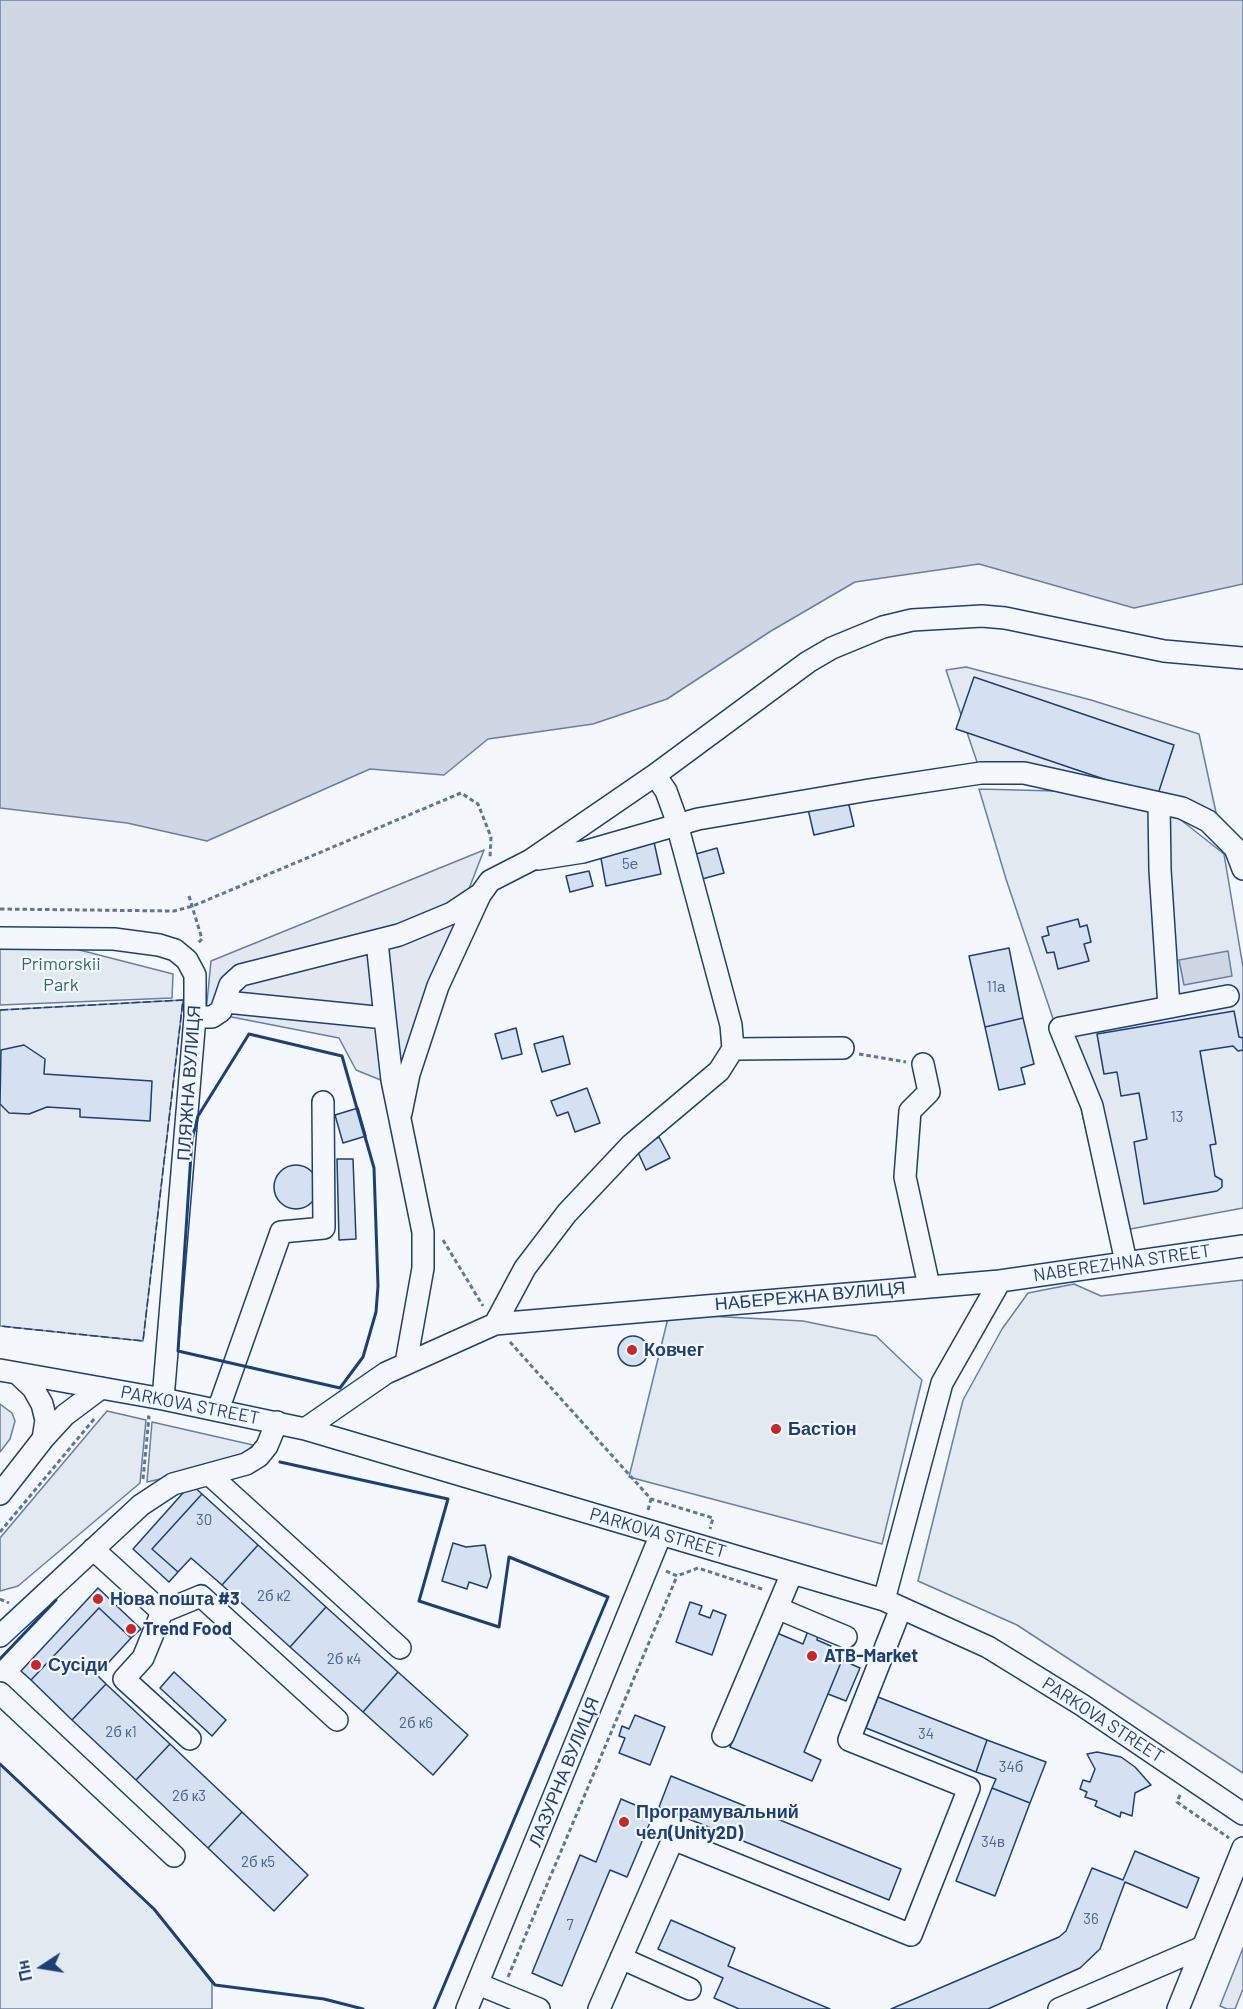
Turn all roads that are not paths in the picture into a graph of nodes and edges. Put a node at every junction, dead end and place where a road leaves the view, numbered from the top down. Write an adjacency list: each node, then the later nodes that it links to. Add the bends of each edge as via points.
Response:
1 (1243, 658): 2 (street, via 1164,651 1005,618 912,620 866,634 808,662)
2 (655, 775): 4 (street, via 666,791); 5 (street)
3 (1159, 803): 4 (street, via 1023,774 981,774); 6 (street, via 1182,808 1208,821 1234,848); 12 (street)
4 (677, 825): 5 (street, via 583,852); 16 (street, via 731,1025)
5 (531, 860): 7 (street)
6 (1243, 869)
7 (485, 888): 9 (street, via 452,913); 19 (street, via 438,986 409,1074)
8 (0, 938): 13 (street, ПЛЯЖНА ВУЛИЦЯ, via 114,939 176,950 195,975)
9 (377, 942): 11 (street, via 241,975 230,985); 14 (street)
10 (1227, 996): 12 (street)
11 (226, 1002): 13 (street, via 216,1015); 14 (street)
12 (1169, 1007): 21 (street, via 1060,1028 1092,1106)
13 (195, 1017): 28 (street, ПЛЯЖНА ВУЛИЦЯ)
14 (385, 1018): 19 (street, via 392,1080)
15 (843, 1048): 16 (street)
16 (733, 1049): 24 (street, via 718,1071 631,1145 567,1213 525,1268)
17 (923, 1064): 23 (street, via 929,1092 910,1112 905,1177)
18 (323, 1102): 29 (street, via 324,1228 281,1232)
19 (401, 1113): 25 (street, via 423,1232 420,1288)
20 (1243, 1246): 21 (street, NABEREZHNA STREET)
21 (1126, 1262): 22 (street, NABEREZHNA STREET)
22 (1000, 1281): 23 (street, НАБЕРЕЖНА ВУЛИЦЯ); 39 (street, via 942,1383)
23 (929, 1286): 24 (street, НАБЕРЕЖНА ВУЛИЦЯ)
24 (495, 1324): 25 (street, НАБЕРЕЖНА ВУЛИЦЯ)
25 (406, 1363): 31 (street, НАБЕРЕЖНА ВУЛИЦЯ)
26 (9, 1372): 27 (street); 32 (street, via 33,1389 42,1404 46,1420)
27 (101, 1388): 28 (street, PARKOVA STREET); 32 (street, PARKOVA STREET, via 65,1415)
28 (164, 1399): 29 (street, PARKOVA STREET)
29 (218, 1410): 30 (street, PARKOVA STREET)
30 (277, 1422): 31 (street, PARKOVA STREET); 33 (street, via 259,1456 232,1470)
31 (305, 1429): 35 (street, PARKOVA STREET)
32 (43, 1439): 34 (street, PARKOVA STREET)
33 (210, 1475): 36 (street, via 173,1484 141,1505); 43 (street)
34 (0, 1494)
35 (661, 1534): 37 (street, PARKOVA STREET); 53 (street, ЛАЗУРНА ВУЛИЦЯ)
36 (93, 1549): 40 (street); 41 (street)
37 (792, 1573): 38 (street); 39 (street, PARKOVA STREET)
38 (779, 1602): 42 (street); 46 (street)
39 (893, 1604): 48 (street, PARKOVA STREET, via 988,1647); 52 (street, via 849,1740 969,1788 911,1935 673,1839)
40 (162, 1612): 45 (street, via 201,1596); 47 (street, via 143,1658 124,1679)
41 (0, 1636)
42 (846, 1636)
43 (400, 1648)
44 (0, 1693): 50 (street)
45 (337, 1720)
46 (723, 1736)
47 (190, 1739)
48 (1243, 1814)
49 (1243, 1848): 51 (street)
50 (174, 1856)
51 (1203, 1947): 58 (street); 59 (street)
52 (621, 1958): 54 (street); 57 (street)
53 (478, 1984): 55 (street, ЛАЗУРНА ВУЛИЦЯ); 56 (street)
54 (690, 1989)
55 (467, 2009)
56 (539, 2009)
57 (599, 2009)
58 (1059, 2009)
59 (1178, 2009)

